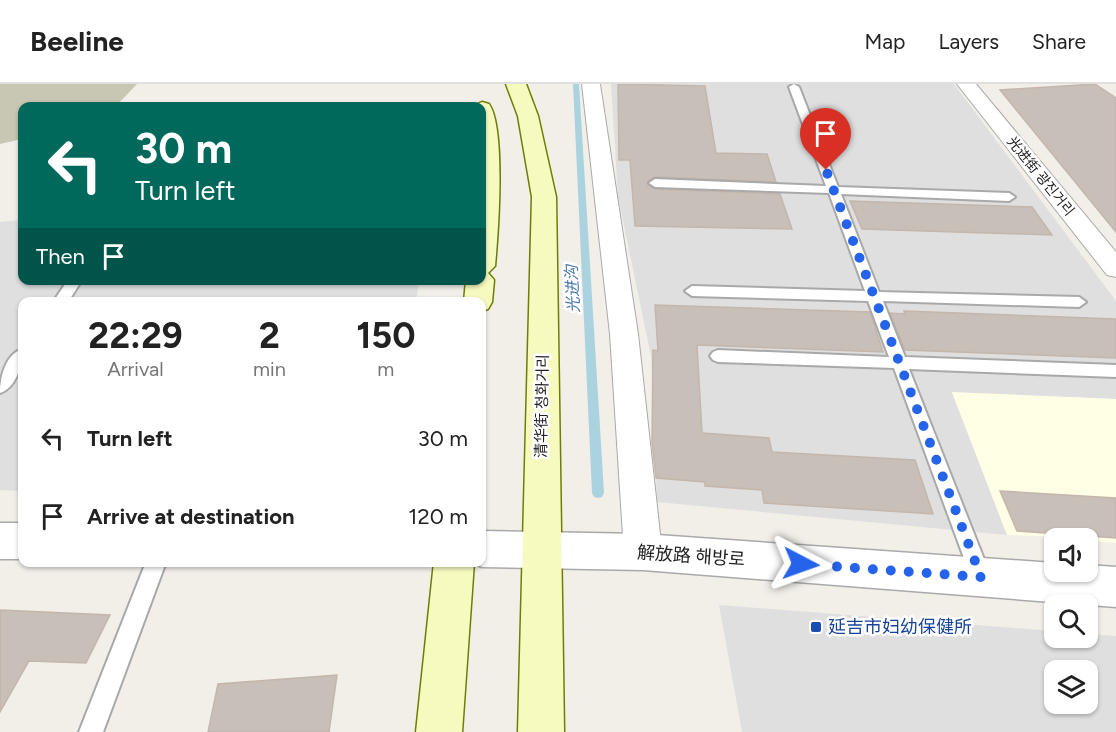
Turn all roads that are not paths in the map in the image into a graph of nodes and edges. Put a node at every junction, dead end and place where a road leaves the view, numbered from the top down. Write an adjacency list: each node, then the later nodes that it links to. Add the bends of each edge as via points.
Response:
1 (516, 84): 22 (main road, 清华街 청화거리, via 528,116 544,197)
2 (591, 84): 23 (street, via 624,334)
3 (966, 84): 10 (street, 光进街 광진거리)
4 (794, 87): 7 (lane)
5 (486, 146): 9 (main road)
6 (656, 183): 7 (lane)
7 (833, 190): 8 (lane); 12 (lane)
8 (1009, 197)
9 (486, 223)
10 (1116, 269)
11 (692, 291): 12 (lane)
12 (874, 296): 13 (lane); 15 (lane)
13 (1078, 302)
14 (718, 356): 15 (lane)
15 (899, 363): 17 (lane); 26 (lane)
16 (11, 370): 18 (lane)
17 (1116, 371)
18 (0, 387)
19 (0, 541): 20 (street)
20 (18, 541)
21 (486, 549): 22 (street, 解放路 해방로)
22 (540, 550): 23 (street, 解放路 해방로); 30 (main road, 清华街 청화거리)
23 (643, 552): 26 (street, 解放路 해방로)
24 (154, 567): 28 (lane)
25 (454, 567): 29 (main road)
26 (981, 577): 27 (street, 解放路 해방로)
27 (1116, 587)
28 (91, 732)
29 (438, 732)
30 (541, 732)

